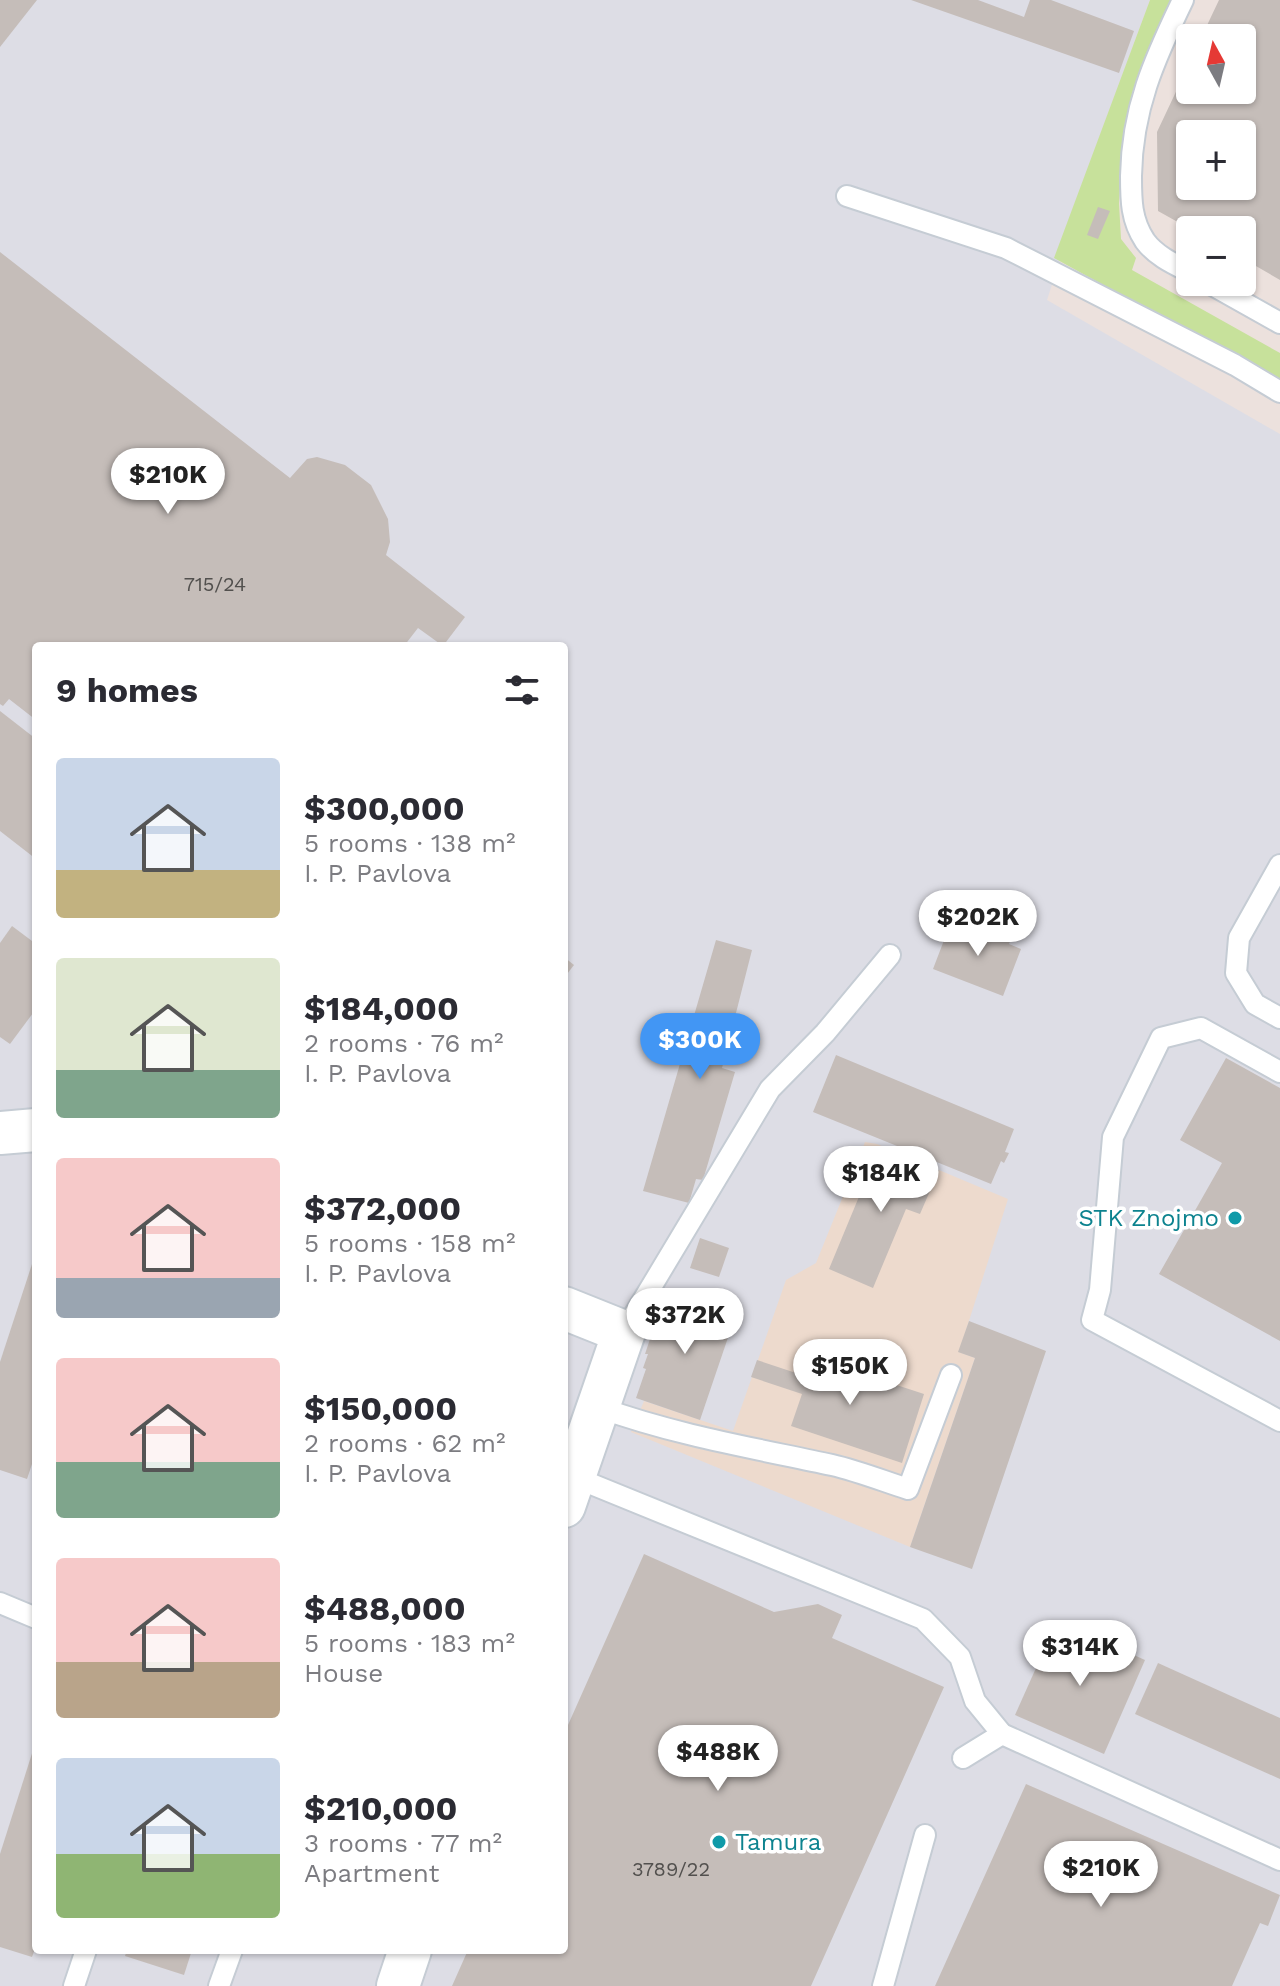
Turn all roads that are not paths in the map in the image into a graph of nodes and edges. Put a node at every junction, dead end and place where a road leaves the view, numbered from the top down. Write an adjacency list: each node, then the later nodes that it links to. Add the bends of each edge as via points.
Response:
1 (1183, 0): 3 (lane, via 1139,103 1131,143 1131,208 1137,225 1151,248)
2 (847, 196): 6 (lane, via 1006,248)
3 (1176, 263)
4 (1232, 296): 5 (lane)
5 (1280, 323)
6 (1280, 392)
7 (1280, 865): 9 (lane, via 1239,938 1236,973 1255,1004)
8 (890, 955): 14 (lane, via 770,1089)
9 (1280, 1018)
10 (1280, 1072): 17 (lane, via 1201,1028 1161,1038 1113,1137 1100,1290 1092,1320)
11 (32, 1130): 12 (street)
12 (0, 1133)
13 (568, 1310): 14 (street)
14 (624, 1332): 16 (street)
15 (951, 1375): 16 (lane, via 908,1489)
16 (598, 1407): 18 (street)
17 (1280, 1421)
18 (569, 1492): 21 (lane, via 923,1619 960,1657 975,1701)
19 (0, 1603): 20 (lane)
20 (32, 1616)
21 (1002, 1734): 22 (lane); 24 (lane)
22 (963, 1758)
23 (925, 1835): 31 (lane)
24 (1280, 1860)
25 (85, 1954): 28 (lane)
26 (231, 1954): 29 (lane)
27 (409, 1954): 30 (street)
28 (74, 1986)
29 (219, 1986)
30 (398, 1986)
31 (883, 1986)

